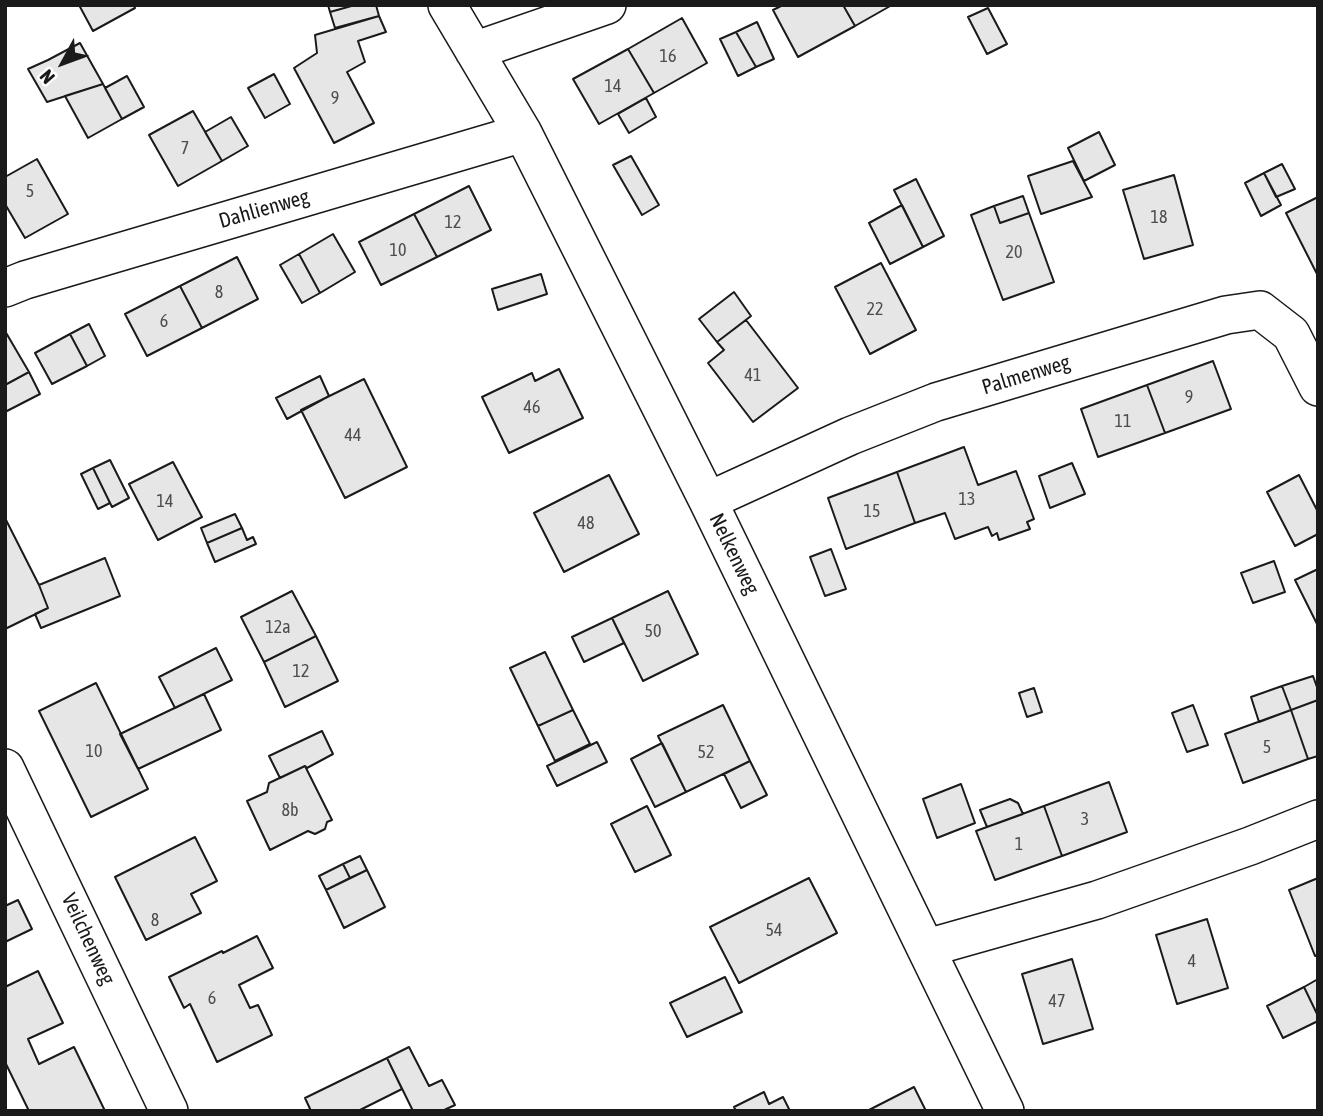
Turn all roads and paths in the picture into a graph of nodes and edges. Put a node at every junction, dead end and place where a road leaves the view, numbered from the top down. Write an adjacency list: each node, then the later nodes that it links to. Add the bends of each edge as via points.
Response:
1 (447, 5): 3 (street, Nelkenweg)
2 (607, 5): 3 (street)
3 (474, 51): 4 (street, Nelkenweg)
4 (523, 133): 5 (street, Dahlienweg); 7 (street, Nelkenweg)
5 (5, 289)
6 (1318, 387): 7 (street, Palmenweg, via 1292,334 1260,310 1226,315 936,402)
7 (708, 501): 10 (street, Nelkenweg)
8 (5, 768): 11 (street, Veilchenweg)
9 (1318, 819): 10 (street, via 1097,900)
10 (927, 948): 12 (street, Nelkenweg)
11 (169, 1111)
12 (1005, 1111)

